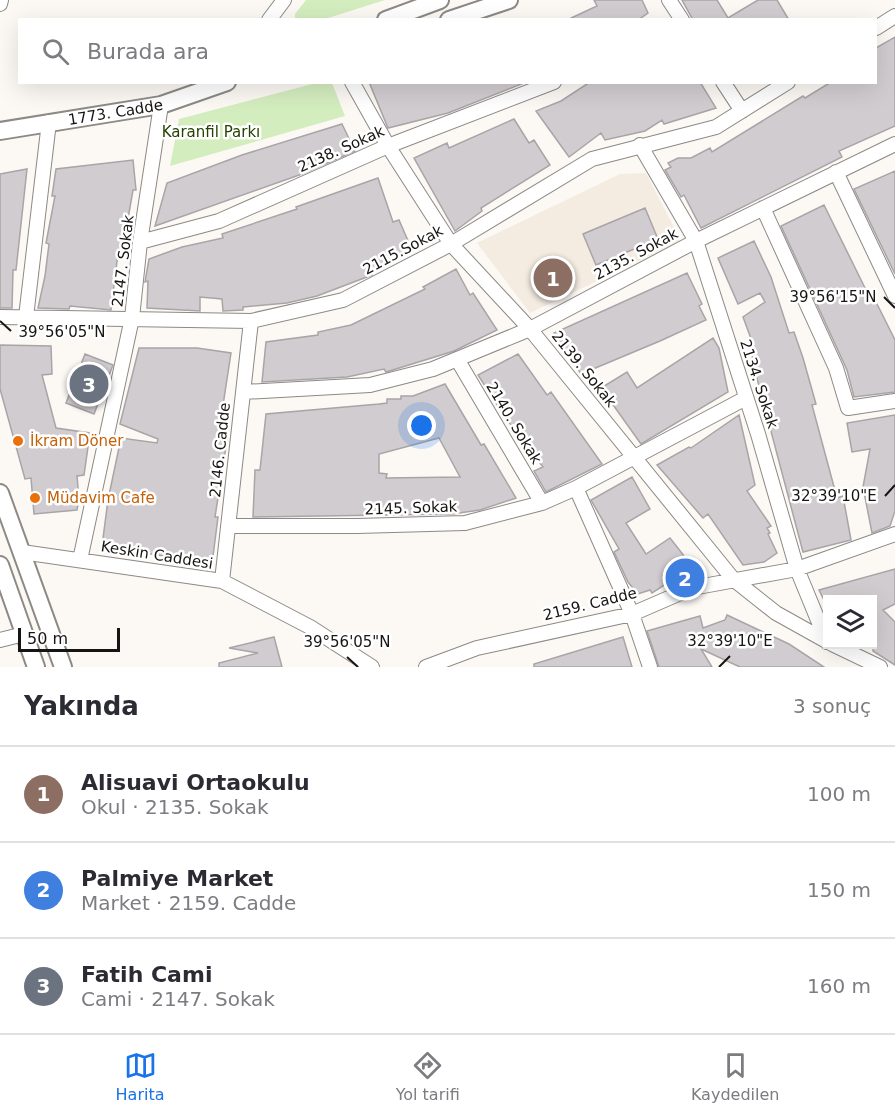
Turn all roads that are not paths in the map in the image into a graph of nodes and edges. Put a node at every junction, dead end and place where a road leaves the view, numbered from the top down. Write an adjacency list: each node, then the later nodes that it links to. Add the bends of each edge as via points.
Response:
1 (284, 0): 6 (street)
2 (440, 0): 7 (street)
3 (508, 0): 8 (street)
4 (669, 0): 9 (street)
5 (895, 16): 10 (street)
6 (270, 18)
7 (391, 18)
8 (455, 18)
9 (678, 18)
10 (877, 27)
11 (220, 84): 16 (street, 1773. Cadde)
12 (353, 84): 22 (street, 2139. Sokak)
13 (549, 84): 22 (street, 2138. Sokak)
14 (724, 84): 17 (street)
15 (785, 84): 17 (street, 2115.Sokak)
16 (161, 105): 18 (street, 1773. Cadde); 26 (street, 2147. Sokak)
17 (741, 111): 21 (street, 2115.Sokak, via 716,127)
18 (49, 122): 19 (street, 1773. Cadde); 30 (street)
19 (0, 131)
20 (895, 144): 23 (street, 2135. Sokak)
21 (640, 145): 25 (street, 2134. Sokak); 27 (street, 2115.Sokak, via 592,159)
22 (388, 146): 26 (street, 2138. Sokak, via 219,221); 27 (street, 2139. Sokak)
23 (836, 172): 24 (street, 2135. Sokak); 28 (street)
24 (763, 208): 25 (street, 2135. Sokak); 37 (street, via 836,368 848,408)
25 (696, 241): 33 (street, 2135. Sokak); 36 (street, 2134. Sokak)
26 (140, 242): 31 (street, 2147. Sokak)
27 (451, 244): 32 (street, 2115.Sokak, via 343,300); 33 (street, 2139. Sokak)
28 (895, 296)
29 (0, 317): 30 (street, 2115.Sokak)
30 (26, 317): 31 (street, 2115.Sokak)
31 (132, 318): 32 (street, 2115.Sokak); 45 (street, 2147. Sokak)
32 (251, 321): 35 (street, 2146. Cadde)
33 (530, 329): 34 (street, 2135. Sokak); 38 (street, 2139. Sokak)
34 (457, 359): 35 (street, 2135. Sokak, via 370,385); 41 (street, 2140. Sokak)
35 (243, 392): 42 (street, 2146. Cadde)
36 (746, 398): 38 (street, 2145. Sokak); 47 (street, 2134. Sokak)
37 (895, 401)
38 (636, 458): 39 (street, 2145. Sokak); 48 (street, 2139. Sokak)
39 (576, 488): 41 (street, 2145. Sokak); 50 (street)
40 (0, 493): 44 (street)
41 (542, 503): 42 (street, 2145. Sokak, via 465,523)
42 (228, 526): 49 (street, 2146. Cadde)
43 (895, 534): 47 (street, 2159. Cadde)
44 (22, 552): 45 (street, Keskin Caddesi); 57 (street)
45 (80, 560): 49 (street, Keskin Caddesi)
46 (0, 565): 52 (street)
47 (797, 568): 48 (street, 2159. Cadde); 51 (street, 2134. Sokak)
48 (733, 579): 50 (street, 2159. Cadde, via 692,588); 54 (street, 2139. Sokak, via 776,614)
49 (222, 581): 58 (street, Keskin Caddesi, via 310,627)
50 (632, 614): 59 (street, 2159. Cadde, via 477,648); 60 (street)
51 (823, 629)
52 (24, 634): 53 (street); 56 (street)
53 (0, 640)
54 (823, 640)
55 (842, 649): 61 (street, 2139. Sokak)
56 (36, 667)
57 (63, 667)
58 (372, 667)
59 (426, 667)
60 (650, 667)
61 (880, 667)

